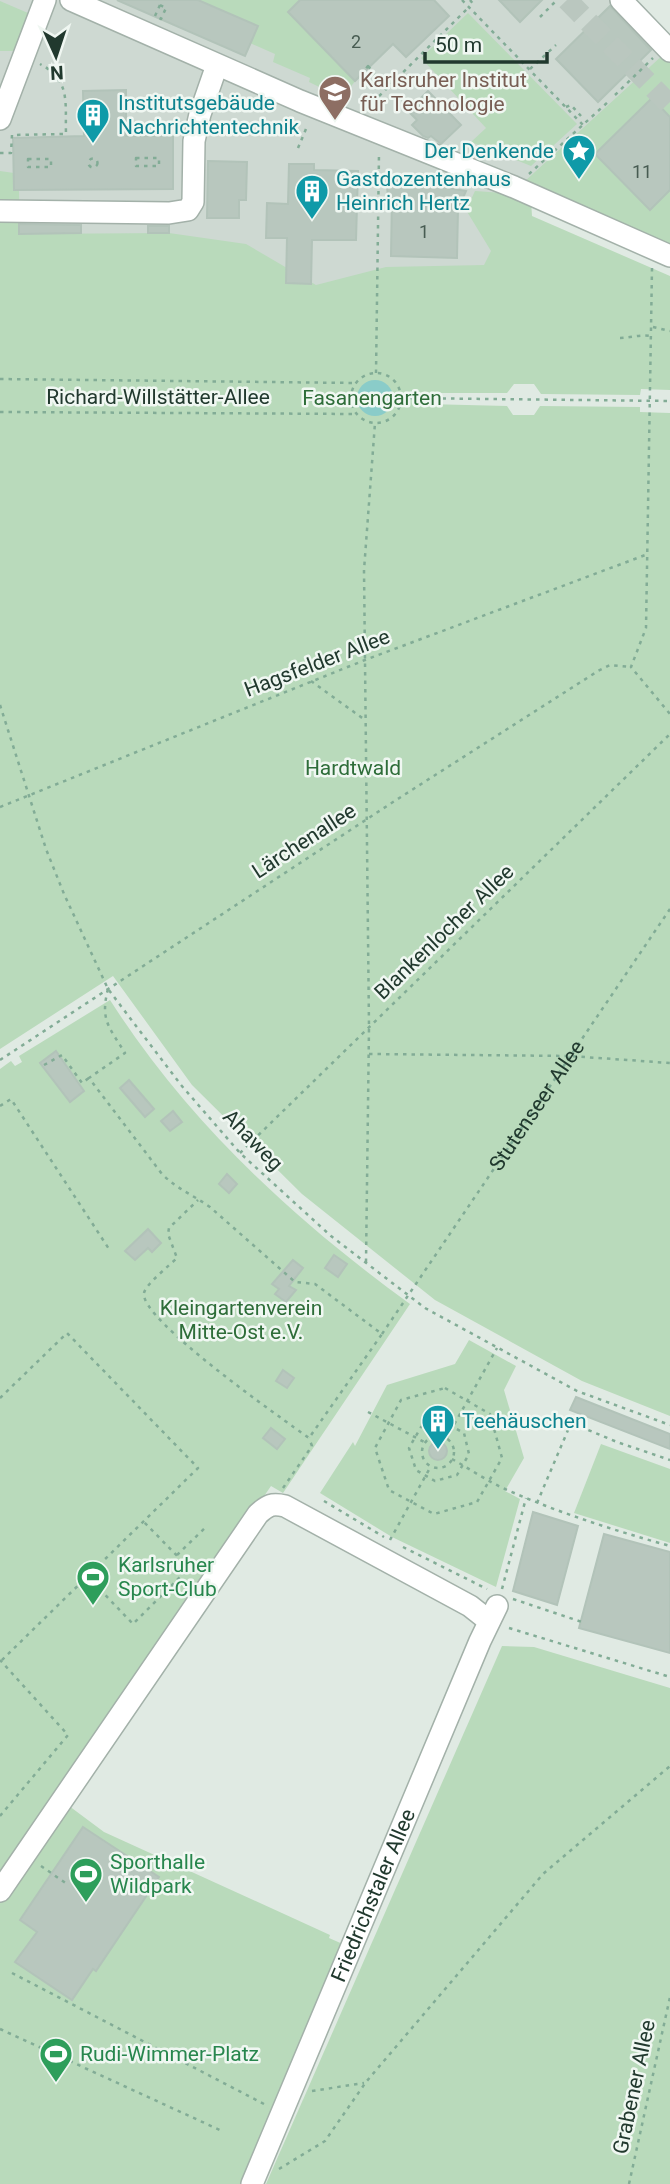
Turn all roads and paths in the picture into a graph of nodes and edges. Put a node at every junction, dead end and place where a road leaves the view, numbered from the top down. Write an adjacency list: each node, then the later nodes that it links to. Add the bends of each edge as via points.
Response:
1 (45, 0): 12 (street)
2 (71, 0): 13 (street)
3 (462, 0): 8 (path)
4 (470, 0): 7 (path)
5 (557, 0): 9 (path)
6 (621, 0): 11 (street)
7 (474, 5)
8 (469, 7): 15 (path); 21 (path)
9 (540, 18)
10 (556, 45): 15 (path)
11 (667, 49): 16 (path)
12 (23, 55): 20 (street); 26 (path, via 61,80 66,134 12,135 11,153)
13 (217, 65): 21 (street); 30 (street, via 194,141 193,202 188,210)
14 (368, 66): 14 (path, via 374,72 364,83 359,78)
15 (530, 70): 18 (path)
16 (615, 95)
17 (609, 101): 22 (path)
18 (566, 107): 19 (path, via 571,105); 22 (path)
19 (581, 116)
20 (0, 119)
21 (352, 122): 24 (street)
22 (584, 126): 29 (path)
23 (306, 129): 25 (path)
24 (380, 134): 29 (street); 36 (path)
25 (298, 148)
26 (0, 153)
27 (159, 166): 27 (path, via 136,166 136,158 159,158)
28 (51, 167): 28 (path, via 28,167 28,159 51,159)
29 (514, 187): 31 (street)
30 (0, 211)
31 (667, 254): 32 (path, via 652,265)
32 (651, 326): 33 (path); 34 (path)
33 (670, 331)
34 (651, 336): 35 (path); 41 (path)
35 (620, 338)
36 (376, 373): 38 (path); 39 (path, via 393,381)
37 (0, 379): 38 (path, Richard-Willstätter-Allee)
38 (356, 383): 43 (path, via 351,398)
39 (400, 398): 41 (path); 44 (path, via 394,414)
40 (670, 401): 41 (path)
41 (650, 402): 45 (path)
42 (0, 412): 43 (path, Richard-Willstätter-Allee)
43 (357, 414): 44 (path)
44 (375, 423): 46 (path, via 364,570)
45 (648, 554): 46 (path, Hagsfelder Allee); 47 (path, via 646,628)
46 (365, 660): 48 (path, Hagsfelder Allee); 51 (path)
47 (632, 667): 50 (path); 55 (path, Lärchenallee, via 610,665 598,671)
48 (311, 681): 51 (path); 53 (path, Hagsfelder Allee)
49 (0, 705): 53 (path, Ahaweg)
50 (670, 713)
51 (367, 721): 55 (path)
52 (670, 734): 58 (path, Blankenlocher Allee)
53 (29, 796): 54 (path, Hagsfelder Allee); 57 (path, Ahaweg, via 64,894)
54 (0, 807)
55 (369, 818): 57 (path, Lärchenallee); 58 (path)
56 (670, 909): 60 (path, Stutenseer Allee)
57 (108, 989): 61 (path, Lärchenallee); 64 (path, via 103,1008 106,1022 125,1053); 66 (path, Ahaweg)
58 (369, 1027): 59 (path); 66 (path, Blankenlocher Allee)
59 (369, 1055): 60 (path); 69 (path)
60 (570, 1056): 62 (path); 70 (path, Stutenseer Allee)
61 (0, 1060)
62 (670, 1063)
63 (44, 1066): 64 (path, via 62,1055 82,1083)
64 (89, 1078): 67 (path, via 162,1174)
65 (0, 1106): 68 (path, via 11,1099)
66 (240, 1153): 69 (path, Ahaweg)
67 (198, 1200): 71 (path, via 295,1282 315,1284); 81 (path, via 169,1228 177,1258 148,1287 145,1304 226,1377)
68 (109, 1249)
69 (366, 1264): 70 (path, Ahaweg)
70 (407, 1295): 71 (path, Stutenseer Allee); 72 (path, Ahaweg)
71 (382, 1334): 81 (path, Stutenseer Allee)
72 (497, 1348): 74 (path); 79 (path, Ahaweg, via 577,1391)
73 (0, 1398): 96 (path, via 67,1333 198,1468)
74 (467, 1401): 77 (path, via 445,1388 401,1400); 80 (path); 90 (path, via 490,1414 502,1458)
75 (368, 1412): 77 (path)
76 (557, 1418): 78 (path)
77 (388, 1423): 82 (path); 93 (path, via 375,1448 389,1490)
78 (571, 1423): 86 (path); 95 (path)
79 (670, 1425)
80 (453, 1427): 82 (path, via 443,1421 421,1427); 83 (path); 87 (path, via 464,1433 469,1454)
81 (309, 1438): 94 (path, Stutenseer Allee, via 312,1446)
82 (415, 1438): 84 (path); 89 (path, via 409,1448 416,1470)
83 (446, 1438): 84 (path, via 439,1435); 85 (path, via 452,1442)
84 (426, 1443): 88 (path, via 422,1450)
85 (452, 1460): 87 (path); 88 (path, via 436,1469)
86 (670, 1460)
87 (463, 1465): 89 (path, via 457,1475 435,1481); 90 (path)
88 (431, 1466): 89 (path)
89 (426, 1475): 93 (path)
90 (489, 1480): 91 (path); 93 (path, via 477,1502 434,1514)
91 (526, 1498): 95 (path); 102 (path)
92 (324, 1501): 93 (path, via 390,1540)
93 (411, 1502)
94 (274, 1503): 102 (street, via 470,1606); 108 (street, via 258,1514)
95 (537, 1503): 99 (path)
96 (143, 1521): 100 (path); 101 (path)
97 (207, 1526): 100 (path)
98 (402, 1546): 102 (path)
99 (670, 1546)
100 (177, 1555): 101 (path, via 189,1568 133,1624)
101 (87, 1576): 104 (path)
102 (495, 1607): 103 (path); 105 (path, via 587,1654); 115 (street, Friedrichstaler Allee)
103 (582, 1622)
104 (0, 1660): 107 (path, via 68,1735)
105 (670, 1677)
106 (670, 1766): 114 (path, via 543,1874)
107 (0, 1816)
108 (25, 1856): 109 (path); 110 (street)
109 (67, 1884)
110 (0, 1891)
111 (12, 1973): 115 (path)
112 (670, 1997): 119 (path, Grabener Allee)
113 (0, 2029): 116 (path)
114 (366, 2082): 115 (path); 117 (path, via 325,2141)
115 (284, 2103): 118 (street, Friedrichstaler Allee)
116 (222, 2131)
117 (279, 2170)
118 (252, 2184)
119 (629, 2184)

